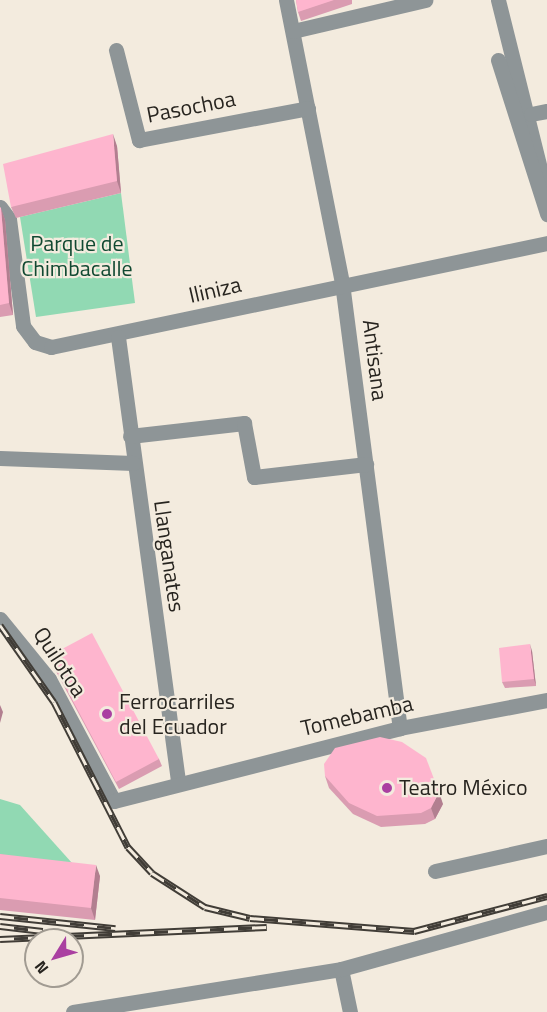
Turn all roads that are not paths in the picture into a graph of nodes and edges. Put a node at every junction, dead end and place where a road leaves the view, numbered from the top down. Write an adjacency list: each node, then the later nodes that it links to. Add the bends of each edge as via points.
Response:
1 (286, 0): 4 (street, Antisana)
2 (425, 0): 4 (street)
3 (498, 0): 9 (street)
4 (293, 31): 7 (street, Antisana)
5 (116, 50): 7 (street, Pasochoa, via 139,140)
6 (498, 60): 12 (street)
7 (308, 108): 14 (street, Antisana)
8 (547, 111): 9 (street)
9 (531, 114): 10 (street)
10 (547, 197)
11 (0, 207): 15 (street, Iliniza, via 9,219 23,326 35,342 51,347)
12 (547, 214)
13 (547, 243): 14 (street, Iliniza)
14 (342, 283): 15 (street, Iliniza); 19 (street, Antisana)
15 (118, 337): 16 (street, Llanganates)
16 (130, 436): 18 (street, Llanganates); 19 (street, via 244,423 254,477)
17 (0, 459): 18 (street)
18 (133, 463): 23 (street, Llanganates)
19 (366, 464): 22 (street, Antisana)
20 (0, 619): 23 (street, Quilotoa, via 49,679 110,797 118,801)
21 (547, 700): 22 (street, Tomebamba)
22 (400, 729): 23 (street, Tomebamba)
23 (178, 782)
24 (547, 846): 25 (street)
25 (435, 871)
26 (547, 912): 27 (street)
27 (340, 969): 28 (street); 29 (street)
28 (73, 1012)
29 (350, 1012)

